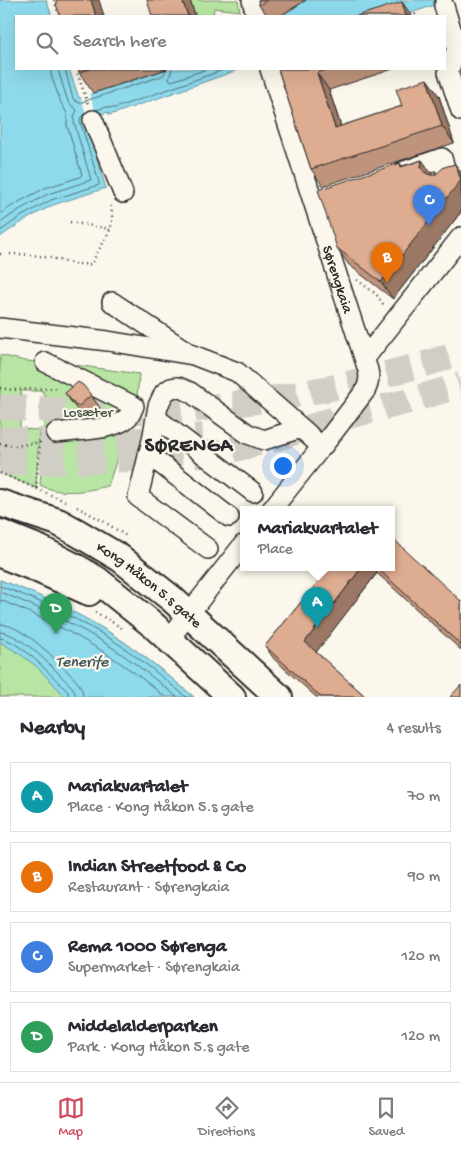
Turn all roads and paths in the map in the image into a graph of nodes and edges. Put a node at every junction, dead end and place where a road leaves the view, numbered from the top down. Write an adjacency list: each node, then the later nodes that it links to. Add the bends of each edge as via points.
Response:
1 (54, 0): 4 (path)
2 (252, 0): 5 (street)
3 (444, 6): 9 (street, via 457,48 448,72)
4 (59, 15)
5 (256, 15)
6 (76, 70): 8 (path)
7 (270, 70): 23 (street, Sørengkaia, via 321,198)
8 (84, 93)
9 (461, 111)
10 (93, 120): 13 (street)
11 (388, 176): 12 (street, via 442,158 448,177)
12 (444, 181)
13 (123, 193): 15 (path, via 108,199 113,215)
14 (70, 222): 15 (path)
15 (110, 229): 17 (path, via 92,264 44,256)
16 (461, 236): 20 (street)
17 (0, 254)
18 (353, 277): 20 (path, via 376,294)
19 (112, 302): 22 (street)
20 (394, 321): 23 (street)
21 (0, 328): 22 (street)
22 (193, 355): 29 (street, via 236,372)
23 (365, 358): 32 (street, Sørengkaia, via 370,377 368,386)
24 (45, 362): 28 (street, via 134,406 127,418 117,424 78,431)
25 (0, 388): 26 (path)
26 (59, 388)
27 (156, 418): 29 (street, via 164,393 178,387 190,392 248,434 264,440 298,429); 33 (street); 36 (street)
28 (61, 426): 30 (path)
29 (304, 431): 32 (street)
30 (40, 442): 31 (path, via 16,446); 35 (path)
31 (0, 444)
32 (322, 446): 38 (street, Sørengkaia)
33 (148, 454): 39 (street); 42 (street, via 138,497)
34 (0, 488): 40 (highway)
35 (36, 488)
36 (253, 492)
37 (0, 503): 40 (highway, Kong Håkon 5.s gate)
38 (274, 506)
39 (229, 517)
40 (58, 522): 46 (highway, Kong Håkon 5.s gate, via 120,558)
41 (0, 532): 45 (highway, Kong Håkon 5.s gate, via 78,568)
42 (208, 549)
43 (240, 549): 46 (street)
44 (0, 554): 45 (highway)
45 (136, 611): 47 (highway, Kong Håkon 5.s gate)
46 (189, 614): 47 (street); 49 (highway, Kong Håkon 5.s gate)
47 (169, 639): 48 (highway, Kong Håkon 5.s gate)
48 (232, 697)
49 (279, 697)

